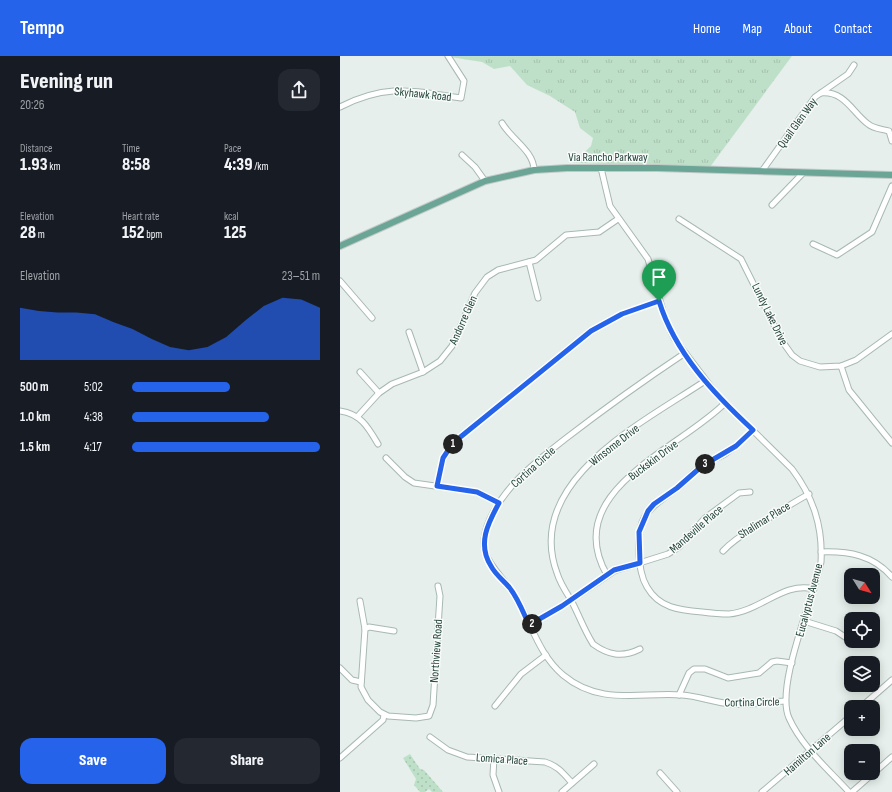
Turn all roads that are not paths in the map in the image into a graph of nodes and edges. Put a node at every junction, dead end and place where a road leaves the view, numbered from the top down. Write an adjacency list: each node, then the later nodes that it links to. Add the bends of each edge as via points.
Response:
1 (448, 56): 4 (street, Skyhawk Road, via 464,81 461,98 429,92 396,90 376,93)
2 (854, 64): 3 (street, Quail Glen Way, via 848,74)
3 (820, 93): 6 (street, via 842,98 868,125 889,131); 10 (street, Quail Glen Way)
4 (340, 107)
5 (502, 123): 9 (street, via 532,160)
6 (892, 141)
7 (462, 155): 13 (street)
8 (601, 168): 9 (main road, Via Rancho Parkway); 10 (main road, Via Rancho Parkway); 17 (street, Eucalyptus Avenue, via 608,200)
9 (534, 170): 13 (main road, Via Rancho Parkway)
10 (762, 171): 11 (main road, Via Rancho Parkway)
11 (803, 173): 12 (main road, Via Rancho Parkway); 15 (street)
12 (892, 175)
13 (485, 181): 19 (main road, Via Rancho Parkway)
14 (892, 186): 18 (street, via 872,232 837,255)
15 (772, 205)
16 (679, 218): 28 (street, Lundy Lake Drive, via 741,259 782,341 792,355 800,361 820,367)
17 (618, 219): 20 (street, Andorre Glen, via 599,232 566,235); 23 (street, Eucalyptus Avenue, via 648,259 654,274)
18 (813, 244)
19 (340, 246)
20 (530, 262): 22 (street); 30 (street, Andorre Glen, via 503,268 487,277 475,293 447,354)
21 (340, 281): 24 (street)
22 (538, 298)
23 (659, 301): 27 (street, Eucalyptus Avenue, via 665,318); 40 (street, via 622,314 591,331 453,443 443,458)
24 (372, 318)
25 (409, 332): 30 (street)
26 (892, 334): 28 (street, Lundy Lake Drive, via 856,360)
27 (685, 354): 31 (street, Eucalyptus Avenue); 43 (street, Cortina Circle, via 600,411 531,466)
28 (841, 366): 37 (street, via 849,390)
29 (360, 372): 32 (street)
30 (423, 372): 32 (street, Andorre Glen, via 392,384)
31 (705, 381): 33 (street, Eucalyptus Avenue); 51 (street, Winsome Drive, via 607,447 568,487 556,514 552,546 557,574)
32 (379, 393): 35 (street, Andorre Glen)
33 (725, 403): 36 (street, Eucalyptus Avenue); 47 (street, Buckskin Drive, via 704,423 633,472 606,502 596,532 598,556)
34 (340, 411): 35 (street)
35 (357, 416): 38 (street, via 367,425)
36 (753, 430): 42 (street, Eucalyptus Avenue, via 792,468); 46 (street, via 736,446 702,466 648,511 639,532)
37 (892, 443)
38 (378, 444)
39 (386, 458): 40 (street, via 414,483)
40 (437, 486): 43 (street, via 477,492)
41 (750, 492): 46 (street, Mandeville Place, via 739,493 705,518 679,547 668,554)
42 (809, 494): 44 (street, Shalimar Place, via 755,526); 45 (street, Eucalyptus Avenue, via 819,523)
43 (499, 503): 54 (street, Cortina Circle, via 486,530 485,553 491,566 517,599)
44 (723, 550)
45 (821, 552): 48 (street, via 839,551 860,555 873,560); 50 (street, Eucalyptus Avenue)
46 (640, 563): 47 (street, Mandeville Place, via 621,567); 50 (street, via 649,591 663,604 677,610 730,614 754,608 795,587)
47 (607, 575): 51 (street, Mandeville Place)
48 (892, 577)
49 (438, 586): 68 (street, Northview Road, via 440,604 433,705 429,716 416,718)
50 (814, 589): 53 (street, Eucalyptus Avenue)
51 (571, 600): 54 (street, Mandeville Place); 58 (street, Winsome Drive, via 593,644 603,651 619,655)
52 (360, 601): 55 (street)
53 (804, 621): 57 (street, via 836,631); 60 (street, Eucalyptus Avenue)
54 (529, 625): 59 (street, Cortina Circle)
55 (365, 629): 56 (street, via 369,627); 63 (street)
56 (394, 631)
57 (844, 636)
58 (640, 649)
59 (546, 655): 64 (street, Cortina Circle, via 570,680 604,695); 67 (street, via 521,674)
60 (792, 663): 64 (street, via 772,662 759,673 728,678 705,669 694,669 689,673); 66 (street, Eucalyptus Avenue)
61 (340, 668): 63 (street, via 352,680)
62 (892, 680): 65 (street)
63 (361, 682): 68 (street, via 368,700)
64 (679, 695): 66 (street, Cortina Circle, via 734,704)
65 (869, 700)
66 (785, 701): 71 (street, Eucalyptus Avenue, via 789,718)
67 (495, 706)
68 (384, 715): 73 (street, via 383,720)
69 (844, 722): 71 (street, Hamilton Lane)
70 (430, 737): 74 (street, Lomica Place, via 448,750 461,755)
71 (811, 750): 81 (street, Hamilton Lane); 82 (street, Eucalyptus Avenue)
72 (892, 757): 82 (street)
73 (340, 758)
74 (494, 758): 77 (street, Lomica Place, via 545,762 558,768); 78 (street, via 493,775)
75 (594, 764): 77 (street)
76 (660, 773): 80 (street)
77 (572, 783): 79 (street)
78 (499, 792)
79 (562, 792)
80 (678, 792)
81 (762, 792)
82 (850, 792)

